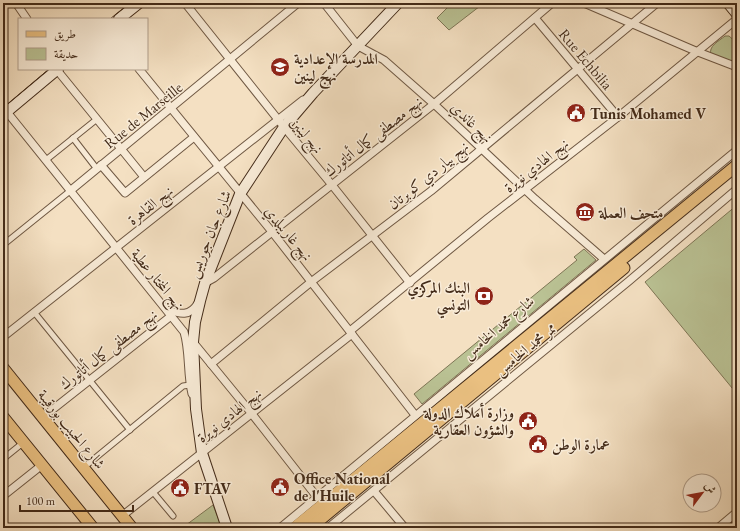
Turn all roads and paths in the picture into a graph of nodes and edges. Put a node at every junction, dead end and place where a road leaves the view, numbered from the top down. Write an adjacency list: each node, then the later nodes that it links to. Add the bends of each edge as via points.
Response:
1 (16, 3): 14 (street)
2 (139, 3): 15 (main road)
3 (185, 3): 21 (street, نهج لينين)
4 (298, 3): 21 (street, Rue de Marseille)
5 (324, 3): 19 (street, نهج غاندي)
6 (398, 3): 19 (main road, شارع جان جوريس)
7 (552, 3): 16 (street, نهج مصطفى كمال أتاتورك)
8 (584, 3): 12 (street)
9 (600, 3): 12 (street)
10 (657, 3): 18 (street, نهج بيار دي كوبرتان)
11 (728, 3): 13 (main road)
12 (601, 11): 18 (street)
13 (737, 14)
14 (26, 18)
15 (120, 18)
16 (535, 18): 23 (street, Rue Echbilia); 27 (street, نهج مصطفى كمال أتاتورك)
17 (737, 19): 20 (street, نهج الهادي نويرة)
18 (631, 24): 20 (street); 23 (street, نهج بيار دي كوبرتان)
19 (358, 46): 27 (street, نهج غاندي, via 384,60); 32 (main road, شارع جان جوريس)
20 (698, 52): 22 (street); 30 (street, نهج الهادي نويرة)
21 (230, 60): 28 (street, Rue de Marseille); 32 (street, نهج لينين)
22 (737, 67)
23 (577, 68): 30 (street, Rue Echbilia); 36 (street, نهج بيار دي كوبرتان)
24 (57, 70): 29 (main road)
25 (59, 70): 31 (street)
26 (140, 70): 28 (street, نهج غاريبلدي)
27 (434, 104): 36 (street, نهج غاندي); 44 (street, نهج مصطفى كمال أتاتورك)
28 (171, 109): 33 (street, نهج غاريبلدي); 35 (street, Rue de Marseille)
29 (4, 111): 38 (street, نهج المختار عطية)
30 (618, 117): 46 (street, نهج الهادي نويرة)
31 (97, 119): 34 (street); 35 (street)
32 (281, 124): 41 (street, نهج القاهرة); 44 (street, نهج لينين); 48 (main road, شارع جان جوريس)
33 (194, 137): 41 (street, نهج غاريبلدي); 43 (street)
34 (73, 138): 38 (street); 40 (street)
35 (121, 149): 40 (street, Rue de Marseille); 43 (street)
36 (481, 149): 46 (street, نهج غاندي); 50 (street, نهج بيار دي كوبرتان)
37 (737, 150): 53 (street, شارع محمد الخامس)
38 (46, 160): 47 (street, نهج المختار عطية)
39 (737, 165): 91 (main road, شارع محمد الخامس)
40 (99, 167): 43 (street, via 124,193); 47 (street, Rue de Marseille)
41 (218, 167): 48 (street, نهج غاريبلدي); 52 (street, نهج القاهرة)
42 (737, 175): 92 (main road)
43 (144, 177)
44 (332, 185): 49 (street, نهج مصطفى كمال أتاتورك); 50 (street, نهج لينين)
45 (737, 189): 78 (street, ممر محمد الخامس)
46 (525, 190): 53 (street, نهج غاندي); 56 (street, نهج الهادي نويرة)
47 (70, 191): 51 (street, Rue de Marseille); 52 (street, نهج المختار عطية)
48 (240, 194): 49 (street, نهج غاريبلدي); 55 (main road, شارع جان جوريس)
49 (273, 233): 54 (street, نهج غاريبلدي); 55 (street, نهج مصطفى كمال أتاتورك)
50 (372, 236): 54 (street, نهج بيار دي كوبرتان); 56 (street, نهج لينين)
51 (3, 245)
52 (115, 248): 58 (street, نهج القاهرة); 59 (street, نهج المختار عطية)
53 (604, 259): 69 (street, شارع محمد الخامس)
54 (311, 282): 60 (street, نهج غاريبلدي); 63 (street, نهج بيار دي كوبرتان)
55 (206, 283): 57 (main road, شارع جان جوريس)
56 (410, 283): 60 (street, نهج الهادي نويرة)
57 (200, 301): 59 (street, via 190,312); 62 (main road, شارع جان جوريس)
58 (34, 312): 61 (street, نهج القاهرة); 65 (street)
59 (169, 313): 65 (street, نهج مصطفى كمال أتاتورك); 66 (street, نهج المختار عطية, via 184,332)
60 (351, 332): 68 (street, نهج الهادي نويرة); 69 (street, نهج غاريبلدي)
61 (3, 337)
62 (193, 342): 63 (street); 67 (main road, شارع جان جوريس)
63 (211, 364): 68 (street)
64 (3, 368): 71 (main road, شارع الحبيب بورقيبة)
65 (89, 380): 71 (street, نهج مصطفى كمال أتاتورك); 72 (street)
66 (190, 384): 67 (street, نهج المختار عطية); 72 (street, via 183,386)
67 (196, 409): 74 (main road, شارع جان جوريس)
68 (252, 414): 74 (street, نهج الهادي نويرة); 81 (street)
69 (416, 415): 81 (street, شارع محمد الخامس)
70 (3, 417): 73 (main road)
71 (43, 417): 77 (main road, شارع الحبيب بورقيبة)
72 (130, 430): 77 (street)
73 (24, 442): 75 (street); 76 (main road)
74 (202, 453): 79 (street, نهج الهادي نويرة); 89 (main road, شارع جان جوريس)
75 (3, 459)
76 (42, 465): 80 (street); 87 (main road)
77 (83, 468): 83 (main road, شارع الحبيب بورقيبة)
78 (374, 491): 93 (street, ممر محمد الخامس); 94 (street)
79 (153, 492): 83 (street, نهج الهادي نويرة); 84 (street)
80 (3, 496)
81 (317, 497): 90 (street, شارع محمد الخامس)
82 (737, 512): 86 (street)
83 (122, 516): 88 (main road, شارع الحبيب بورقيبة)
84 (173, 516)
85 (737, 526): 95 (main road)
86 (719, 527)
87 (93, 528)
88 (132, 528)
89 (227, 528)
90 (280, 528)
91 (294, 528)
92 (310, 528)
93 (328, 528)
94 (405, 528)
95 (734, 528)

